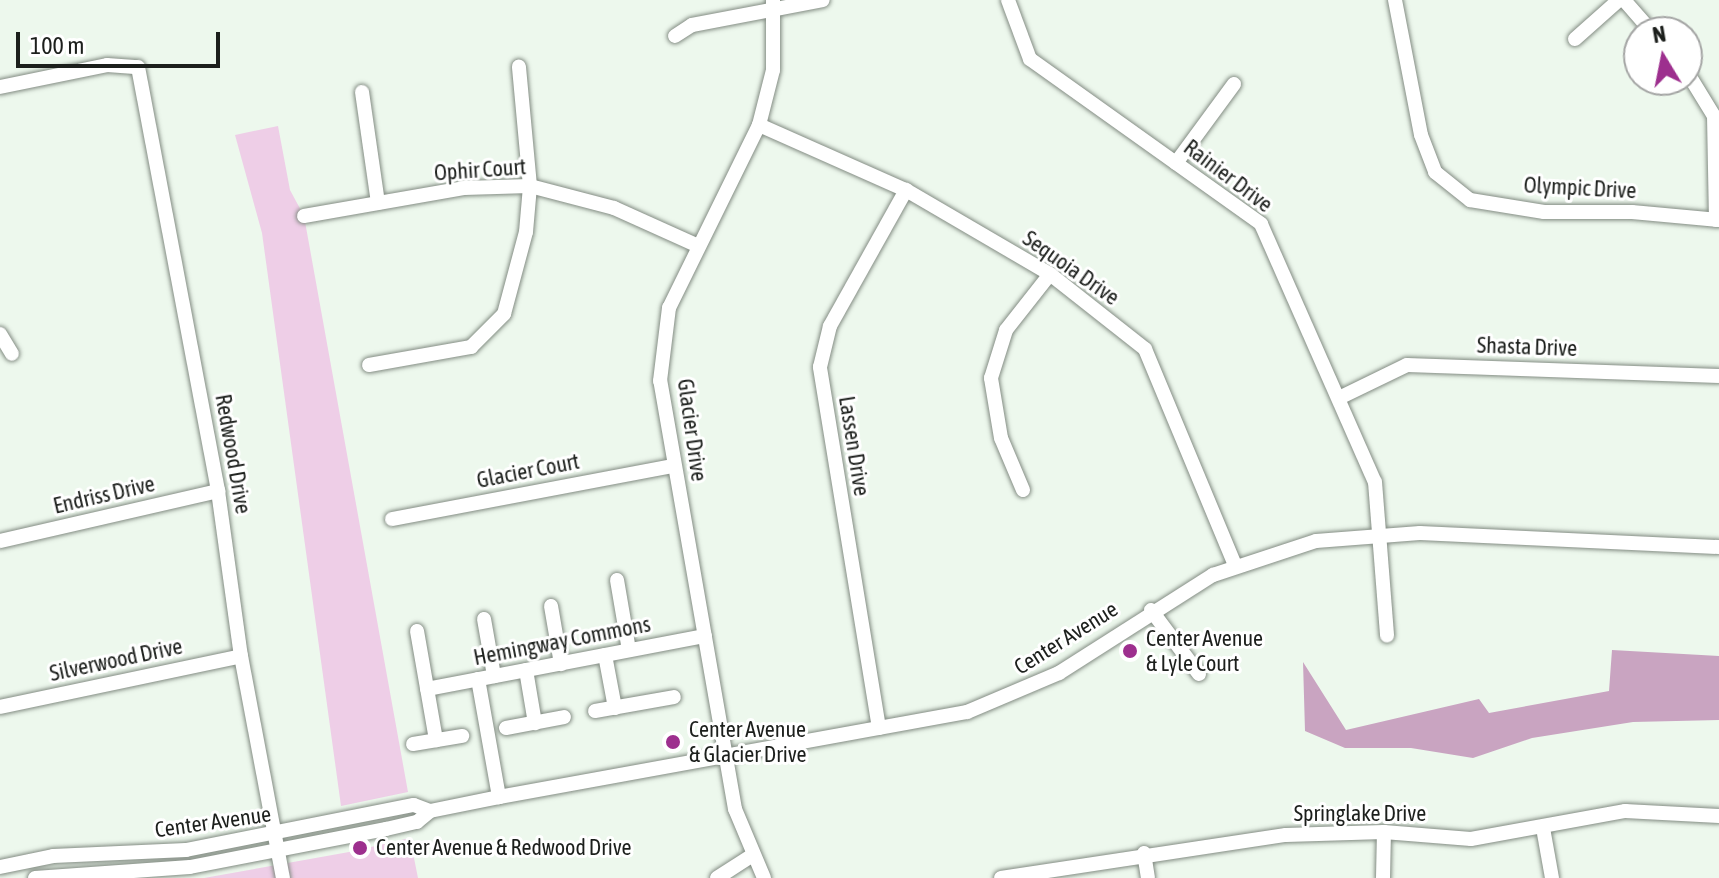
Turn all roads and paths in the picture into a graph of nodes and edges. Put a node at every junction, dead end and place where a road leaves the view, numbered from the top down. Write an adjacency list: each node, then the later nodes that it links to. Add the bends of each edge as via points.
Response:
1 (823, 0): 5 (street)
2 (1008, 0): 15 (street, Rainier Drive, via 1030,59)
3 (1395, 0): 20 (street, Olympic Drive, via 1421,135 1435,172 1470,200 1544,212 1632,212)
4 (1621, 0): 6 (street); 8 (street)
5 (774, 5): 7 (street, via 692,25); 14 (street, Glacier Drive, via 773,70)
6 (1636, 16)
7 (675, 36)
8 (1575, 39)
9 (519, 67): 16 (street)
10 (1234, 84): 15 (street)
11 (0, 87): 30 (street, Redwood Drive, via 107,65 138,67)
12 (362, 92): 18 (street)
13 (1702, 96): 20 (street, via 1714,116)
14 (759, 125): 17 (street, Sequoia Drive); 21 (street, Glacier Drive)
15 (1176, 163): 27 (street, Rainier Drive, via 1261,224)
16 (530, 186): 18 (street, Ophir Court, via 464,188); 21 (street, Ophir Court, via 614,208); 25 (street, via 526,232 504,314 471,347)
17 (906, 190): 22 (street, Sequoia Drive); 59 (street, Lassen Drive, via 830,326 820,367)
18 (378, 203): 19 (street, Ophir Court)
19 (304, 216)
20 (1718, 220)
21 (698, 246): 28 (street, Glacier Drive, via 669,308 660,381)
22 (1050, 274): 29 (street, via 1006,330 991,378 1001,438); 35 (street, Sequoia Drive, via 1145,349)
23 (0, 334): 24 (street)
24 (12, 354)
25 (369, 365)
26 (1719, 376): 27 (street, Shasta Drive, via 1407,365)
27 (1341, 397): 32 (street, Rainier Drive, via 1375,482)
28 (673, 466): 31 (street, Glacier Court); 41 (street, Glacier Drive)
29 (1023, 490)
30 (218, 491): 33 (street, Endriss Drive); 45 (street, Redwood Drive)
31 (392, 519)
32 (1381, 533): 34 (street, Center Avenue); 35 (street, Center Avenue, via 1316,541); 42 (street, Rainier Drive)
33 (0, 541)
34 (1719, 547)
35 (1235, 565): 38 (street, Center Avenue)
36 (617, 580): 43 (street)
37 (551, 606): 46 (street)
38 (1151, 610): 48 (street); 59 (street, Center Avenue, via 1059,673 1012,697 967,712)
39 (484, 619): 49 (street)
40 (417, 631): 51 (street)
41 (705, 636): 43 (street, Hemingway Commons); 63 (street, Glacier Drive)
42 (1387, 636)
43 (629, 650): 44 (street, Hemingway Commons)
44 (605, 655): 46 (street, Hemingway Commons); 54 (street)
45 (241, 656): 53 (street, Silverwood Drive); 68 (street, Redwood Drive)
46 (561, 664): 47 (street, Hemingway Commons)
47 (526, 670): 49 (street, Hemingway Commons); 57 (street)
48 (1199, 674)
49 (494, 676): 50 (street, Hemingway Commons)
50 (478, 679): 51 (street, Hemingway Commons); 64 (street)
51 (427, 689): 61 (street)
52 (674, 697): 54 (street)
53 (0, 707)
54 (615, 708): 55 (street)
55 (595, 711)
56 (564, 717): 57 (street)
57 (535, 723): 58 (street)
58 (506, 728)
59 (879, 728): 63 (street, Center Avenue)
60 (462, 736): 61 (street)
61 (436, 740): 62 (street)
62 (413, 744)
63 (725, 755): 64 (street, Center Avenue); 70 (street, Glacier Drive)
64 (499, 797): 68 (street, Center Avenue, via 430,811 417,822)
65 (1719, 816): 66 (street, Springlake Drive, via 1625,811)
66 (1543, 828): 67 (street, Springlake Drive, via 1471,839); 79 (street)
67 (1384, 832): 69 (street, Springlake Drive, via 1286,835); 78 (street)
68 (275, 843): 71 (street, Center Avenue, via 53,856); 72 (street, Center Avenue, via 177,869); 73 (street, Redwood Drive)
69 (1144, 853): 76 (street, Springlake Drive); 77 (street)
70 (751, 856): 74 (street); 75 (street, Glacier Drive)
71 (0, 867)
72 (35, 878)
73 (283, 878)
74 (717, 878)
75 (764, 878)
76 (1001, 878)
77 (1148, 878)
78 (1383, 878)
79 (1552, 878)

